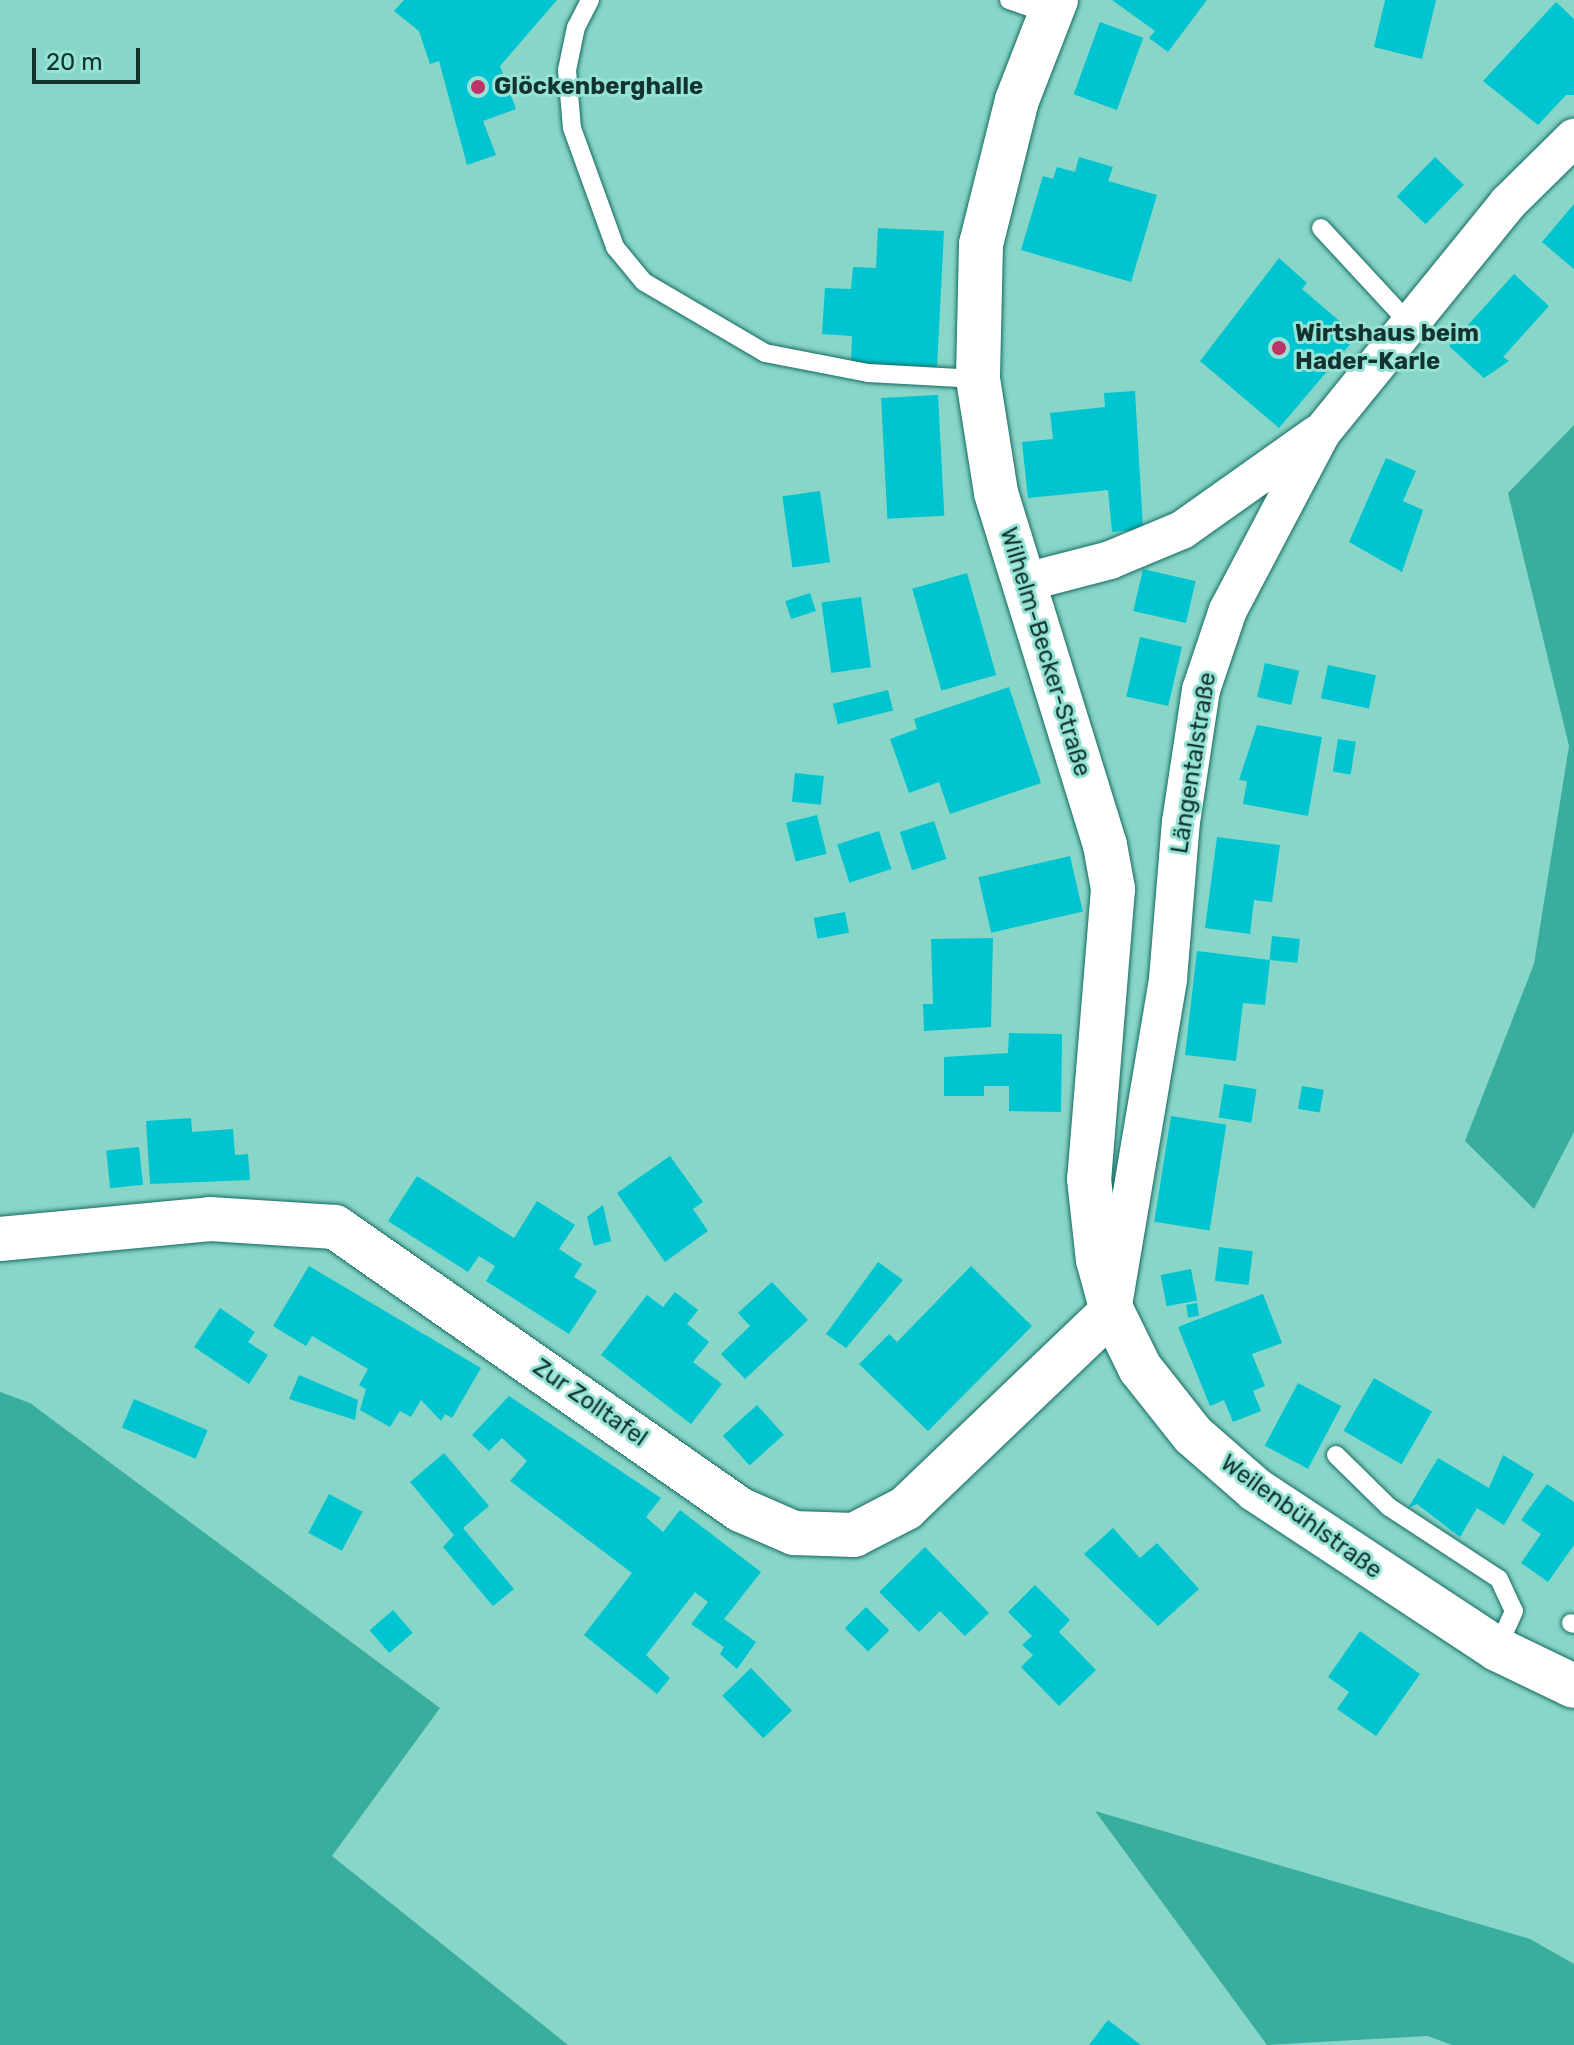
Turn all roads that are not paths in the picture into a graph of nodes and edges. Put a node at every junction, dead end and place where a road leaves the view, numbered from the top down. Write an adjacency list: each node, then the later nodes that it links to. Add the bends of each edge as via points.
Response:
1 (590, 0): 6 (lane, via 576,27 567,70 572,128 615,247 644,282 765,353 868,373)
2 (1038, 5): 6 (street, Wilhelm-Becker-Straße, via 981,244)
3 (1574, 138): 5 (street, Längentalstraße, via 1508,203)
4 (1321, 228): 5 (lane)
5 (1408, 322): 7 (street, Längentalstraße)
6 (978, 379): 8 (street, Wilhelm-Becker-Straße, via 996,493)
7 (1322, 432): 8 (street, via 1182,530 1110,560); 10 (street, Längentalstraße, via 1228,610 1201,690 1181,822 1168,979)
8 (1022, 583): 10 (street, Wilhelm-Becker-Straße, via 1105,845 1113,889 1089,1179 1098,1260)
9 (0, 1239): 10 (street, Zur Zolltafel, via 210,1219 335,1227 741,1510 794,1533 854,1535 906,1508)
10 (1112, 1311): 12 (street, Weilenbühlstraße, via 1140,1368 1193,1435 1256,1490)
11 (1336, 1455): 12 (lane, via 1389,1507 1499,1579 1514,1611)
12 (1497, 1649): 13 (street, Weilenbühlstraße)
13 (1574, 1686)

